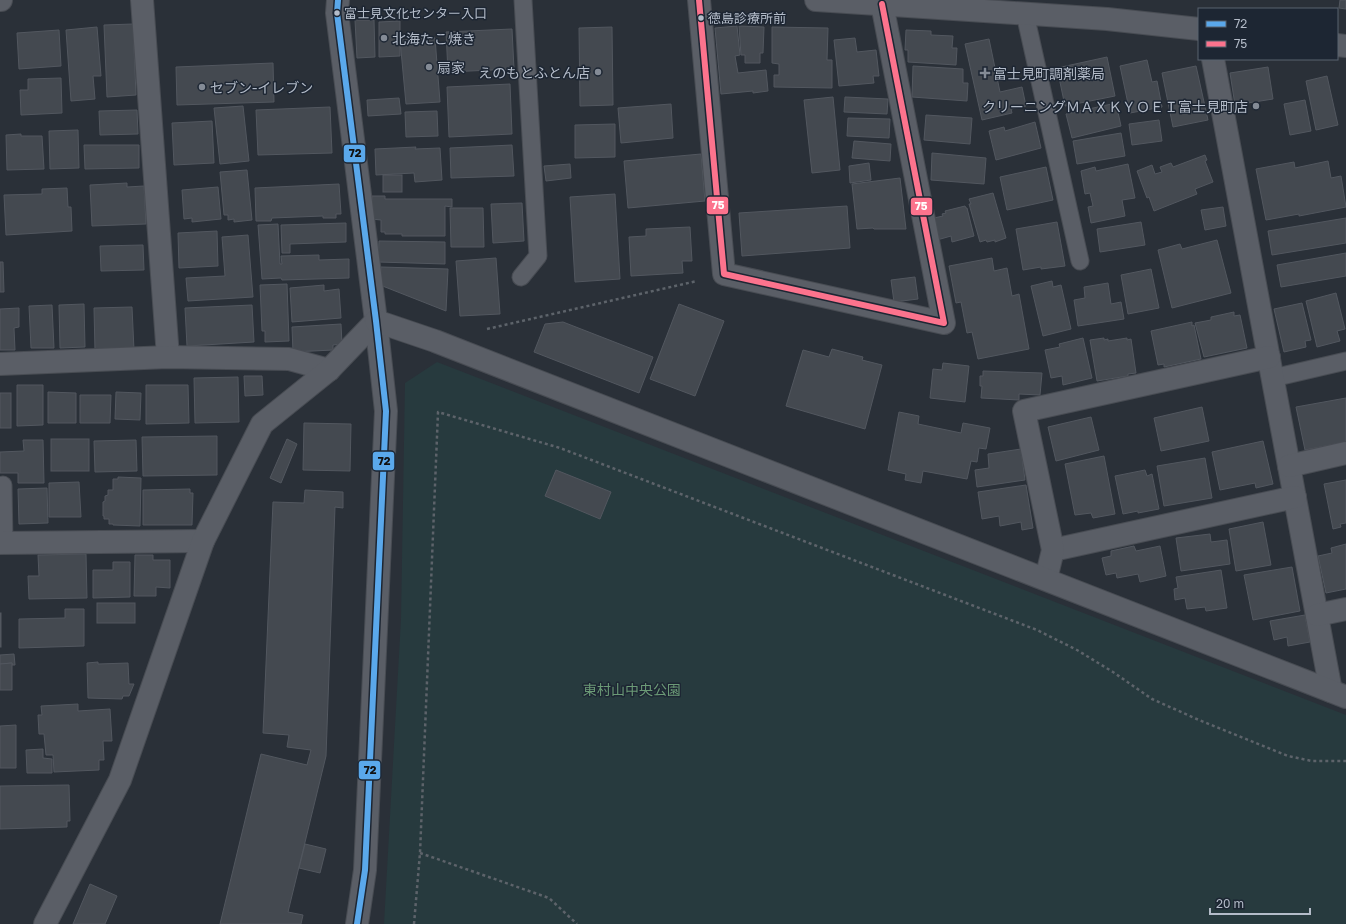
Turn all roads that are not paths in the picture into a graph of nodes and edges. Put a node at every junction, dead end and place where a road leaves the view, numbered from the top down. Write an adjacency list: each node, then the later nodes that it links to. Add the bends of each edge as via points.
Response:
1 (142, 0): 14 (street)
2 (338, 0): 13 (street, via 337,13)
3 (523, 0): 12 (lane, via 538,256)
4 (699, 0): 6 (street, via 724,274 944,323)
5 (816, 0): 6 (street)
6 (882, 4): 8 (street)
7 (1106, 10): 8 (street); 9 (street)
8 (1025, 14): 11 (lane)
9 (1198, 29)
10 (1213, 60): 17 (street)
11 (1080, 260)
12 (521, 278)
13 (376, 321): 18 (street); 26 (street, via 435,341); 31 (street, via 386,411 365,870)
14 (168, 358): 16 (street); 18 (street, via 290,359)
15 (1346, 360): 17 (lane)
16 (0, 364)
17 (1271, 368): 20 (street); 25 (street, via 1024,411)
18 (329, 370): 23 (street, via 262,424)
19 (1346, 453): 20 (street)
20 (1289, 466): 22 (street)
21 (4, 485): 24 (lane)
22 (1295, 497): 25 (street); 28 (street)
23 (203, 541): 24 (street); 30 (street, via 120,780)
24 (2, 543)
25 (1053, 550): 26 (street)
26 (1046, 579): 29 (street)
27 (1346, 609): 28 (street)
28 (1317, 616): 29 (street)
29 (1339, 694)
30 (44, 924)
31 (357, 924)

